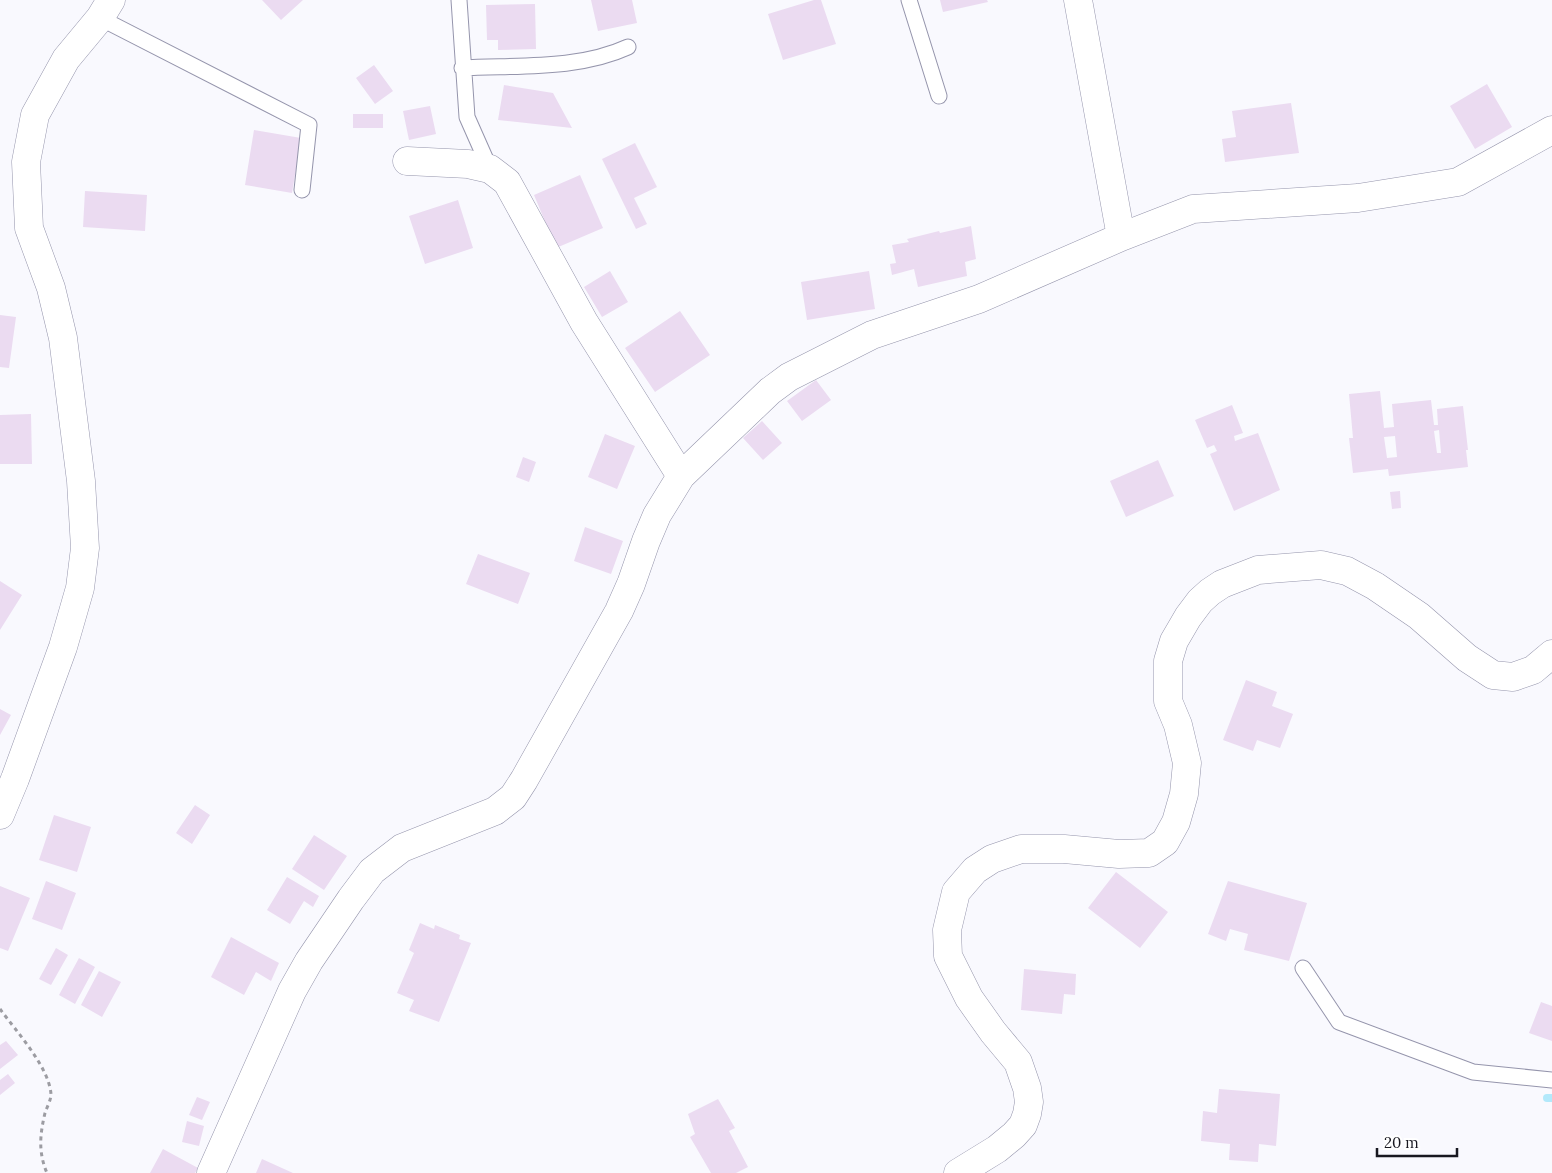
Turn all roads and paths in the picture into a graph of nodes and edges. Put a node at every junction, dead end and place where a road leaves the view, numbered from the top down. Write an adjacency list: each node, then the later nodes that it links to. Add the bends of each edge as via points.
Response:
1 (458, 0): 6 (lane)
2 (909, 0): 7 (lane)
3 (1078, 0): 12 (street)
4 (106, 9): 11 (lane, via 309,125); 15 (street, via 66,59 34,115 26,162 29,228 52,288 63,338 81,481 85,548 80,588 62,647)
5 (628, 47): 6 (lane, via 609,56 587,60)
6 (462, 68): 10 (lane, via 467,118)
7 (939, 96)
8 (1552, 130): 12 (street, via 1458,182 1358,198 1193,209)
9 (407, 161): 10 (street, via 468,164)
10 (490, 169): 13 (street, via 506,182 584,322)
11 (302, 190)
12 (1121, 236): 13 (street, via 979,299 872,335 789,377 770,391)
13 (681, 476): 20 (street, via 657,516 619,611 513,797 495,811 402,848 372,871 292,991)
14 (1552, 654): 21 (street, via 1534,670 1513,677 1493,675 1467,658 1419,616 1375,586 1347,571 1321,565 1258,570 1210,592 1188,616 1174,641 1168,661 1168,701 1178,725 1187,763 1184,794 1176,822 1165,842 1149,853 1022,848 992,859 975,870 956,892 947,930 948,956 969,998 1018,1062 1029,1102 1023,1125 1014,1135)
15 (0, 815)
16 (1303, 968): 18 (lane, via 1339,1022 1473,1072)
17 (0, 1009): 19 (path, via 36,1057 46,1077 51,1095 40,1142 41,1160)
18 (1552, 1080)
19 (47, 1173)
20 (211, 1173)
21 (958, 1173)

